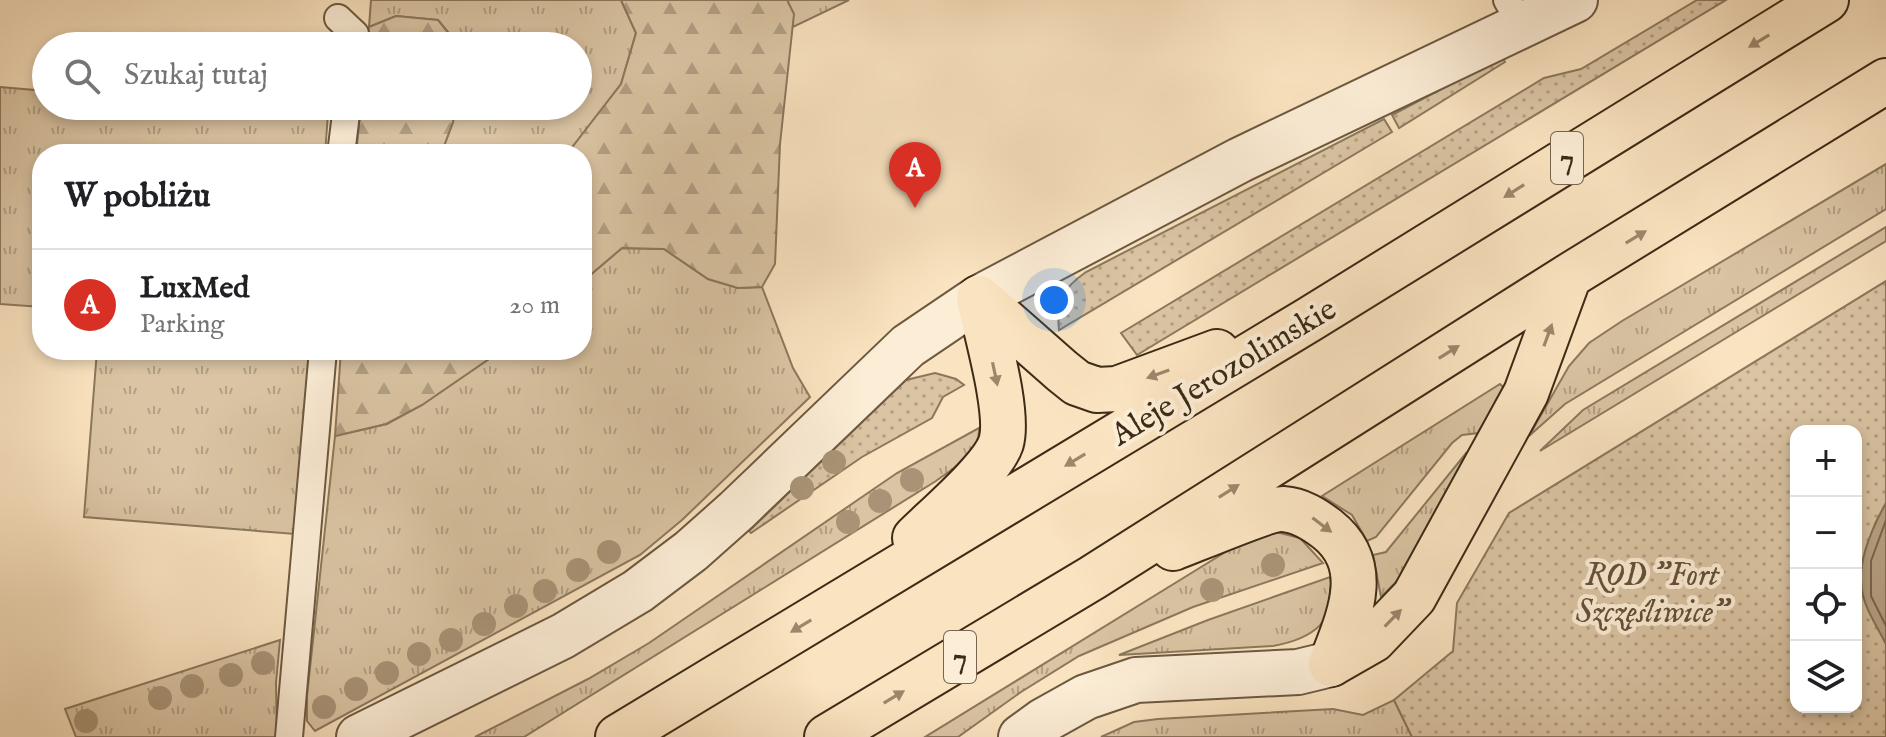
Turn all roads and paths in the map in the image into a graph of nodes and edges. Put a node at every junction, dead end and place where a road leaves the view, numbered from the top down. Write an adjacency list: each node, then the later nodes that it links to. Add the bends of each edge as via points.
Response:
1 (1575, 0): 3 (street)
2 (1826, 0): 13 (main road, Aleje Jerozolimskie / 7, one-way to 13)
3 (1514, 12): 12 (street)
4 (338, 18): 5 (lane)
5 (353, 32)
6 (1886, 81): 9 (main road, 7)
7 (1886, 117): 9 (main road)
8 (345, 120): 10 (lane)
9 (1795, 138): 11 (main road, 7, one-way to 9)
10 (342, 144)
11 (1569, 276): 15 (main road, 7, one-way to 11); 17 (main road, one-way to 11, via 1373,640 1414,597 1526,393)
12 (979, 298): 13 (main road, one-way to 12, via 1117,389 1097,390 1077,383); 16 (main road, one-way to 16, via 1003,406 1001,444 991,461); 19 (street, via 908,346 736,511 638,591 563,636)
13 (1310, 319): 16 (main road, Aleje Jerozolimskie / 7, one-way to 16)
14 (322, 360): 18 (lane)
15 (1092, 578): 17 (main road, one-way to 17, via 1281,509 1312,517 1334,534 1351,558 1353,606); 21 (main road, 7, one-way to 15)
16 (868, 585): 20 (main road, Aleje Jerozolimskie / 7, one-way to 20)
17 (1331, 664): 22 (street, via 1298,672 1136,680 1086,697)
18 (289, 737)
19 (359, 737)
20 (618, 737)
21 (827, 737)
22 (1021, 737)

